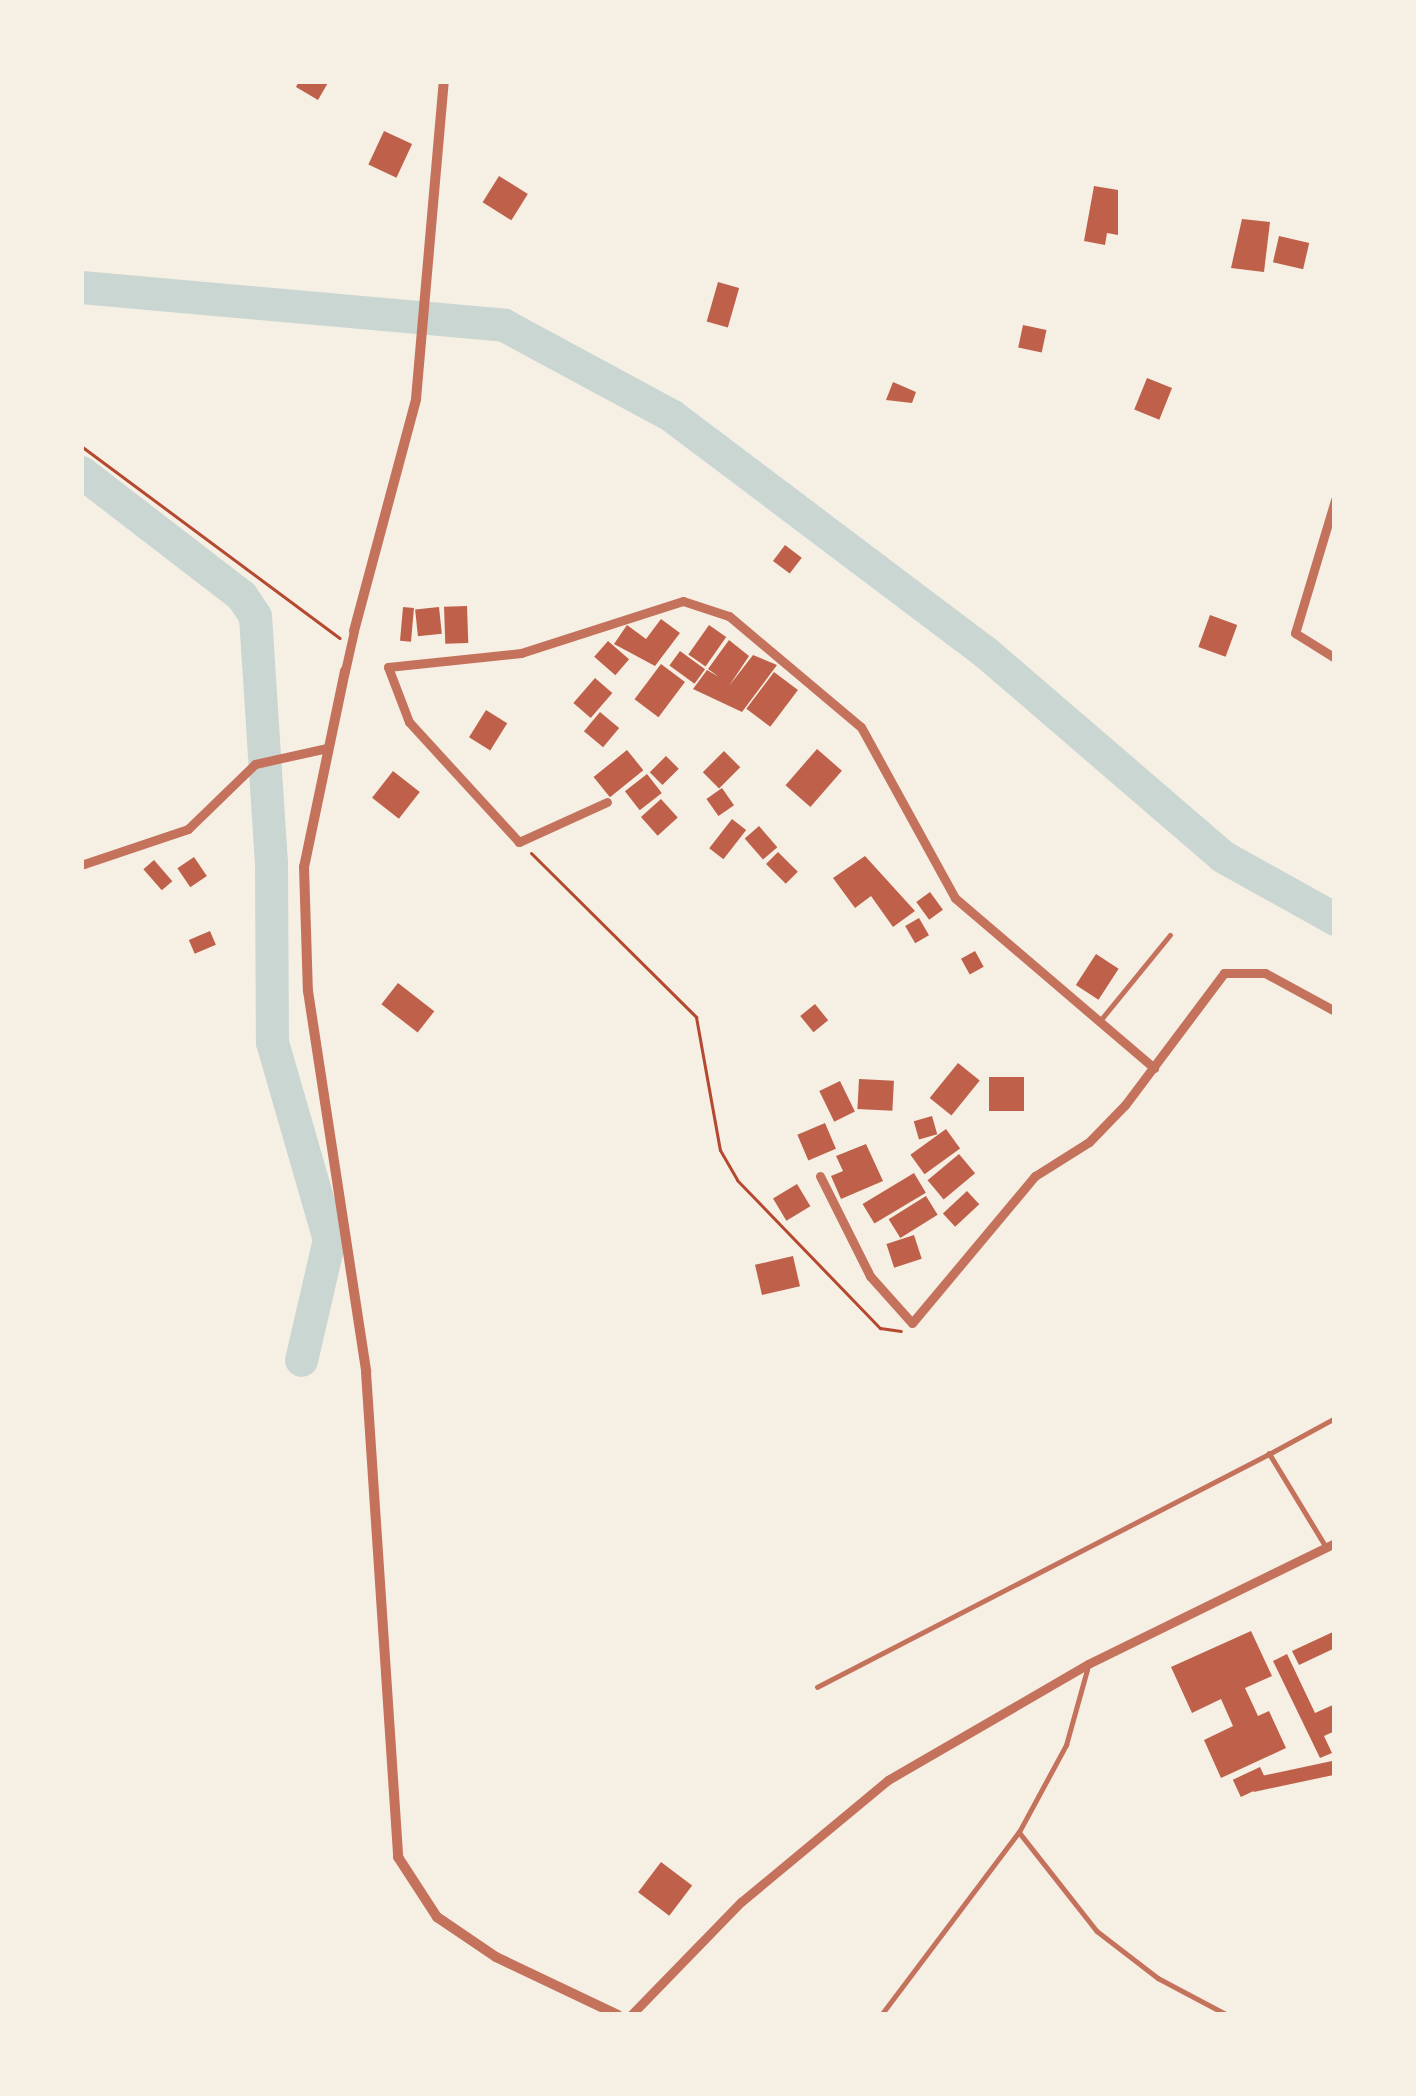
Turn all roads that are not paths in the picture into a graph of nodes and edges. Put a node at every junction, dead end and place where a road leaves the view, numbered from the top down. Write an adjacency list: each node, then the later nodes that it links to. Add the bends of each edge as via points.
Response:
1 (444, 81): 3 (street, via 416,399)
2 (1335, 500): 4 (street, via 1294,634)
3 (354, 632): 5 (street)
4 (1335, 658)
5 (345, 671): 6 (street)
6 (327, 748): 8 (street, via 255,764 188,830); 20 (street, via 304,866 308,992 366,1372 398,1857 437,1917 496,1957)
7 (607, 802): 11 (street, via 519,842 409,722 388,668 521,653 664,605 705,604 861,727 955,898)
8 (81, 865)
9 (1170, 935): 11 (lane)
10 (1335, 1010): 12 (street, via 1265,973 1237,969 1217,979)
11 (1099, 1022): 12 (street)
12 (1154, 1068): 13 (street, via 1089,1142 1035,1176 912,1323 870,1276)
13 (820, 1176)
14 (1335, 1418): 15 (lane)
15 (1269, 1454): 16 (lane); 18 (lane)
16 (1330, 1545): 17 (street)
17 (1088, 1664): 19 (lane, via 1066,1745); 21 (street, via 888,1780 742,1902)
18 (817, 1687)
19 (1019, 1832): 22 (lane); 23 (lane, via 1097,1931 1157,1978)
20 (618, 2015)
21 (632, 2015)
22 (881, 2015)
23 (1228, 2015)

